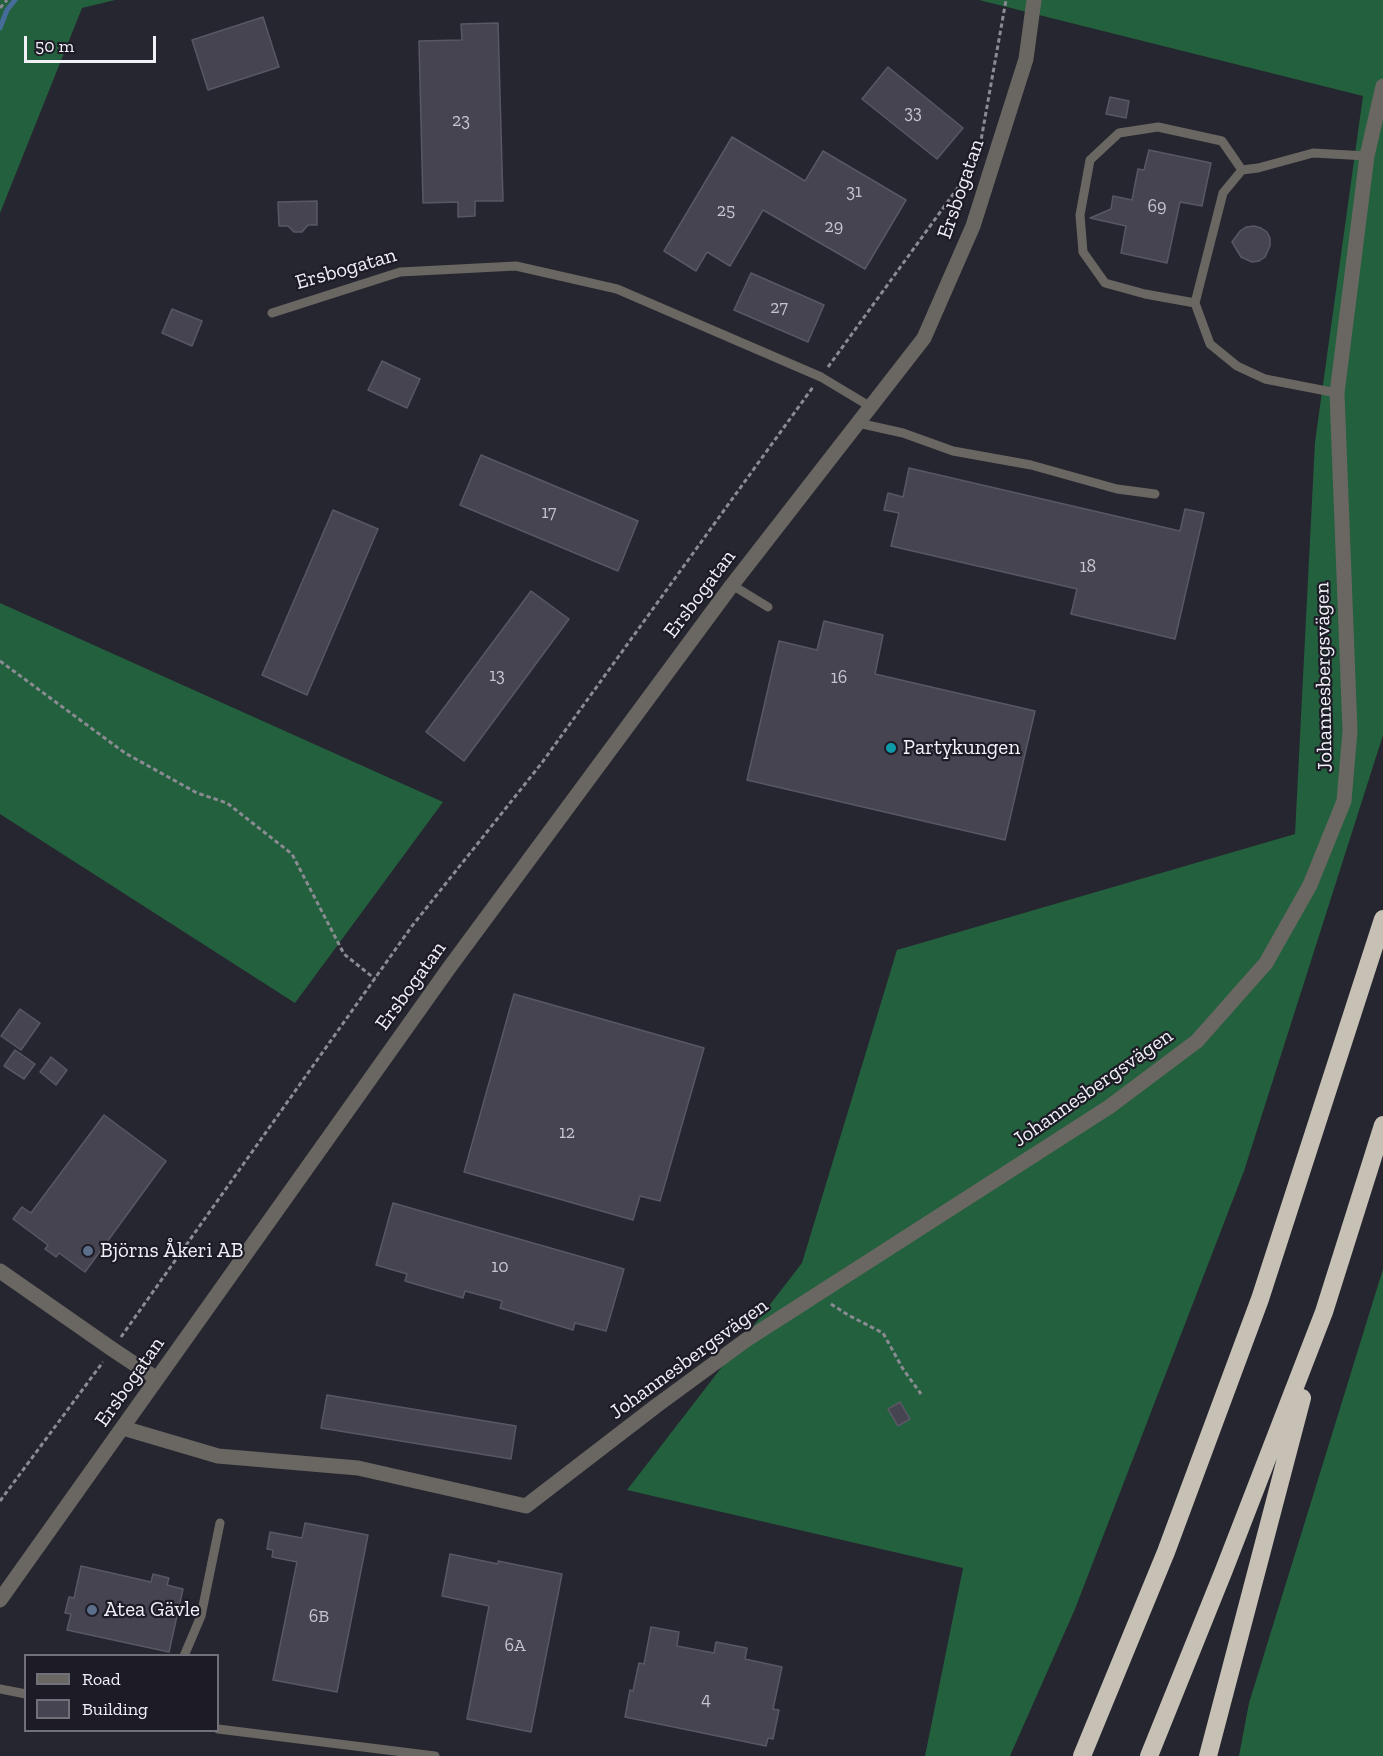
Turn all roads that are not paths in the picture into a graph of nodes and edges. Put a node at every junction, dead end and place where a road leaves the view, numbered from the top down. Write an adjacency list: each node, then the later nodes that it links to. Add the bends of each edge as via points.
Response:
1 (1034, 0): 8 (street, Ersbogatan, via 1026,59 973,226 924,338)
2 (1383, 86): 3 (street, Johannesbergsvägen)
3 (1367, 156): 4 (lane, via 1313,153); 7 (street, Johannesbergsvägen)
4 (1242, 170): 5 (lane, via 1223,193); 5 (lane, via 1222,141 1158,127 1119,133 1090,159 1080,215 1083,252 1105,283)
5 (1195, 303): 7 (lane, via 1210,344 1237,366 1265,379)
6 (272, 313): 8 (lane, Ersbogatan, via 400,272 516,266 617,288 821,377)
7 (1337, 393): 18 (street, Johannesbergsvägen, via 1350,731 1344,801 1310,885 1266,963 1197,1041 1109,1107 746,1341 526,1506 358,1468 218,1456)
8 (871, 406): 9 (street, Ersbogatan)
9 (858, 423): 10 (lane, via 903,433 953,451 1031,465 1117,489); 11 (street, Ersbogatan)
10 (1155, 494)
11 (732, 585): 12 (lane); 17 (street, Ersbogatan, via 449,968)
12 (768, 607)
13 (1383, 919): 26 (highway, via 1260,1299 1167,1552)
14 (1383, 1125): 16 (highway)
15 (0, 1271): 17 (street)
16 (1324, 1312): 27 (highway); 28 (highway)
17 (157, 1379): 18 (street, Ersbogatan)
18 (123, 1428): 20 (street, Ersbogatan)
19 (220, 1523): 21 (lane, via 201,1616)
20 (0, 1600)
21 (185, 1654)
22 (0, 1689): 23 (lane)
23 (24, 1694)
24 (219, 1729): 25 (lane)
25 (435, 1756)
26 (1082, 1756)
27 (1149, 1756)
28 (1208, 1756)

